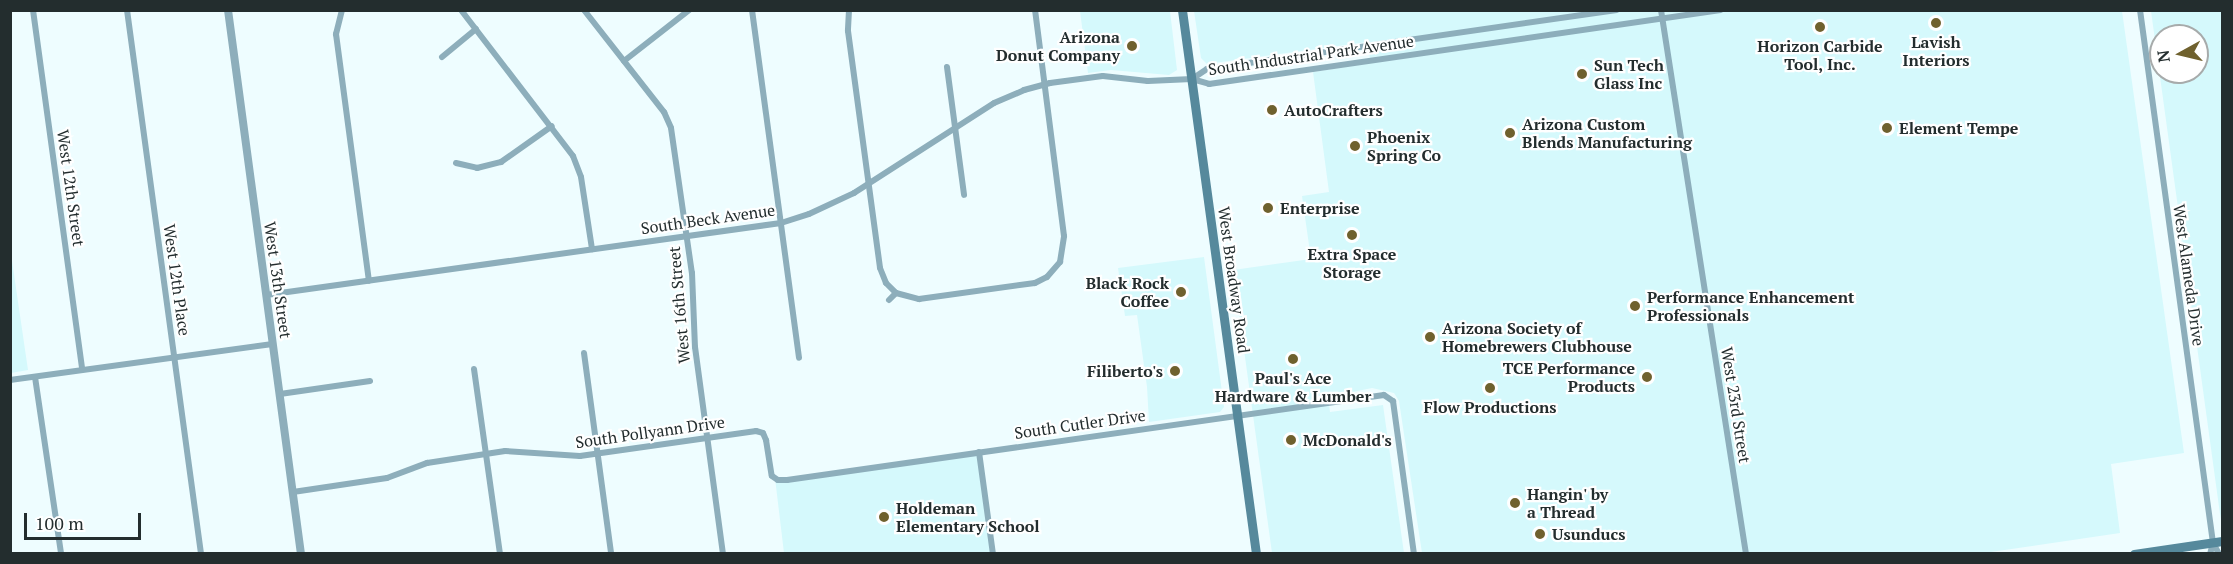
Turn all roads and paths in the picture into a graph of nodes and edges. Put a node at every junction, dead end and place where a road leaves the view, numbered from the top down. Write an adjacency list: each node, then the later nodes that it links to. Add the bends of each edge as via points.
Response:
1 (33, 10): 42 (street, West 12th Street)
2 (127, 10): 39 (street, West 12th Place)
3 (228, 10): 35 (street, West 13th Street)
4 (342, 10): 33 (street, via 336,34)
5 (461, 10): 17 (street)
6 (584, 10): 19 (street, West 16th Street)
7 (689, 10): 19 (street)
8 (752, 10): 28 (street)
9 (849, 10): 26 (street, via 848,31)
10 (1035, 10): 22 (street)
11 (1182, 10): 21 (main road, West Broadway Road)
12 (1617, 10): 21 (street, South Industrial Park Avenue, via 1207,69)
13 (1661, 10): 16 (street, West 23rd Street)
14 (1721, 10): 16 (street, South Industrial Park Avenue)
15 (2140, 10): 54 (street, West Alameda Drive)
16 (1662, 19): 21 (street, South Industrial Park Avenue, via 1209,84); 64 (street, West 23rd Street)
17 (476, 29): 18 (street); 23 (street)
18 (442, 57)
19 (624, 61): 29 (street, West 16th Street, via 670,123)
20 (947, 67): 24 (street)
21 (1192, 79): 22 (street, South Beck Avenue, via 1148,81 1103,76); 47 (main road, West Broadway Road)
22 (1044, 84): 24 (street, South Beck Avenue, via 1005,97); 31 (street, via 1064,236 1063,254)
23 (552, 126): 25 (street, via 501,162 472,168); 30 (street, via 579,170)
24 (955, 128): 26 (street, South Beck Avenue); 27 (street)
25 (456, 163)
26 (869, 184): 28 (street, South Beck Avenue, via 825,207); 34 (street, via 880,267 886,283)
27 (964, 195)
28 (781, 223): 29 (street, South Beck Avenue); 40 (street)
29 (687, 235): 30 (street, South Beck Avenue); 48 (street, West 16th Street)
30 (591, 249): 33 (street, South Beck Avenue)
31 (1056, 268): 32 (street); 34 (street, via 1041,280 927,299 911,299)
32 (1064, 273)
33 (369, 281): 35 (street, South Beck Avenue)
34 (896, 293): 36 (street)
35 (266, 295): 37 (street, West 13th Street)
36 (889, 300)
37 (273, 344): 39 (street); 46 (street, West 13th Street)
38 (584, 353): 50 (street)
39 (174, 358): 42 (street); 56 (street, West 12th Place)
40 (799, 358)
41 (474, 369): 51 (street)
42 (82, 370): 43 (street)
43 (35, 377): 44 (street); 55 (street)
44 (10, 380)
45 (370, 381): 46 (street)
46 (280, 393): 53 (street, West 13th Street)
47 (1237, 415): 49 (street, South Cutler Drive); 62 (main road, West Broadway Road); 63 (street, South Cutler Drive, via 1389,397 1393,401)
48 (707, 438): 50 (street, South Pollyann Drive); 52 (street, South Pollyann Drive, via 753,431 762,434); 60 (street, West 16th Street)
49 (979, 452): 52 (street, South Cutler Drive, via 787,480); 61 (street)
50 (598, 453): 51 (street, South Pollyann Drive, via 565,456 512,450); 59 (street)
51 (486, 454): 53 (street, South Pollyann Drive, via 427,463 387,478); 58 (street)
52 (775, 478)
53 (293, 492): 57 (street, West 13th Street)
54 (2218, 542): 65 (main road); 66 (street, West Alameda Drive); 67 (street, West Alameda Drive)
55 (61, 554)
56 (201, 554)
57 (301, 554)
58 (500, 554)
59 (611, 554)
60 (723, 554)
61 (993, 554)
62 (1256, 554)
63 (1414, 554)
64 (1746, 554)
65 (2134, 554)
66 (2210, 554)
67 (2219, 554)

